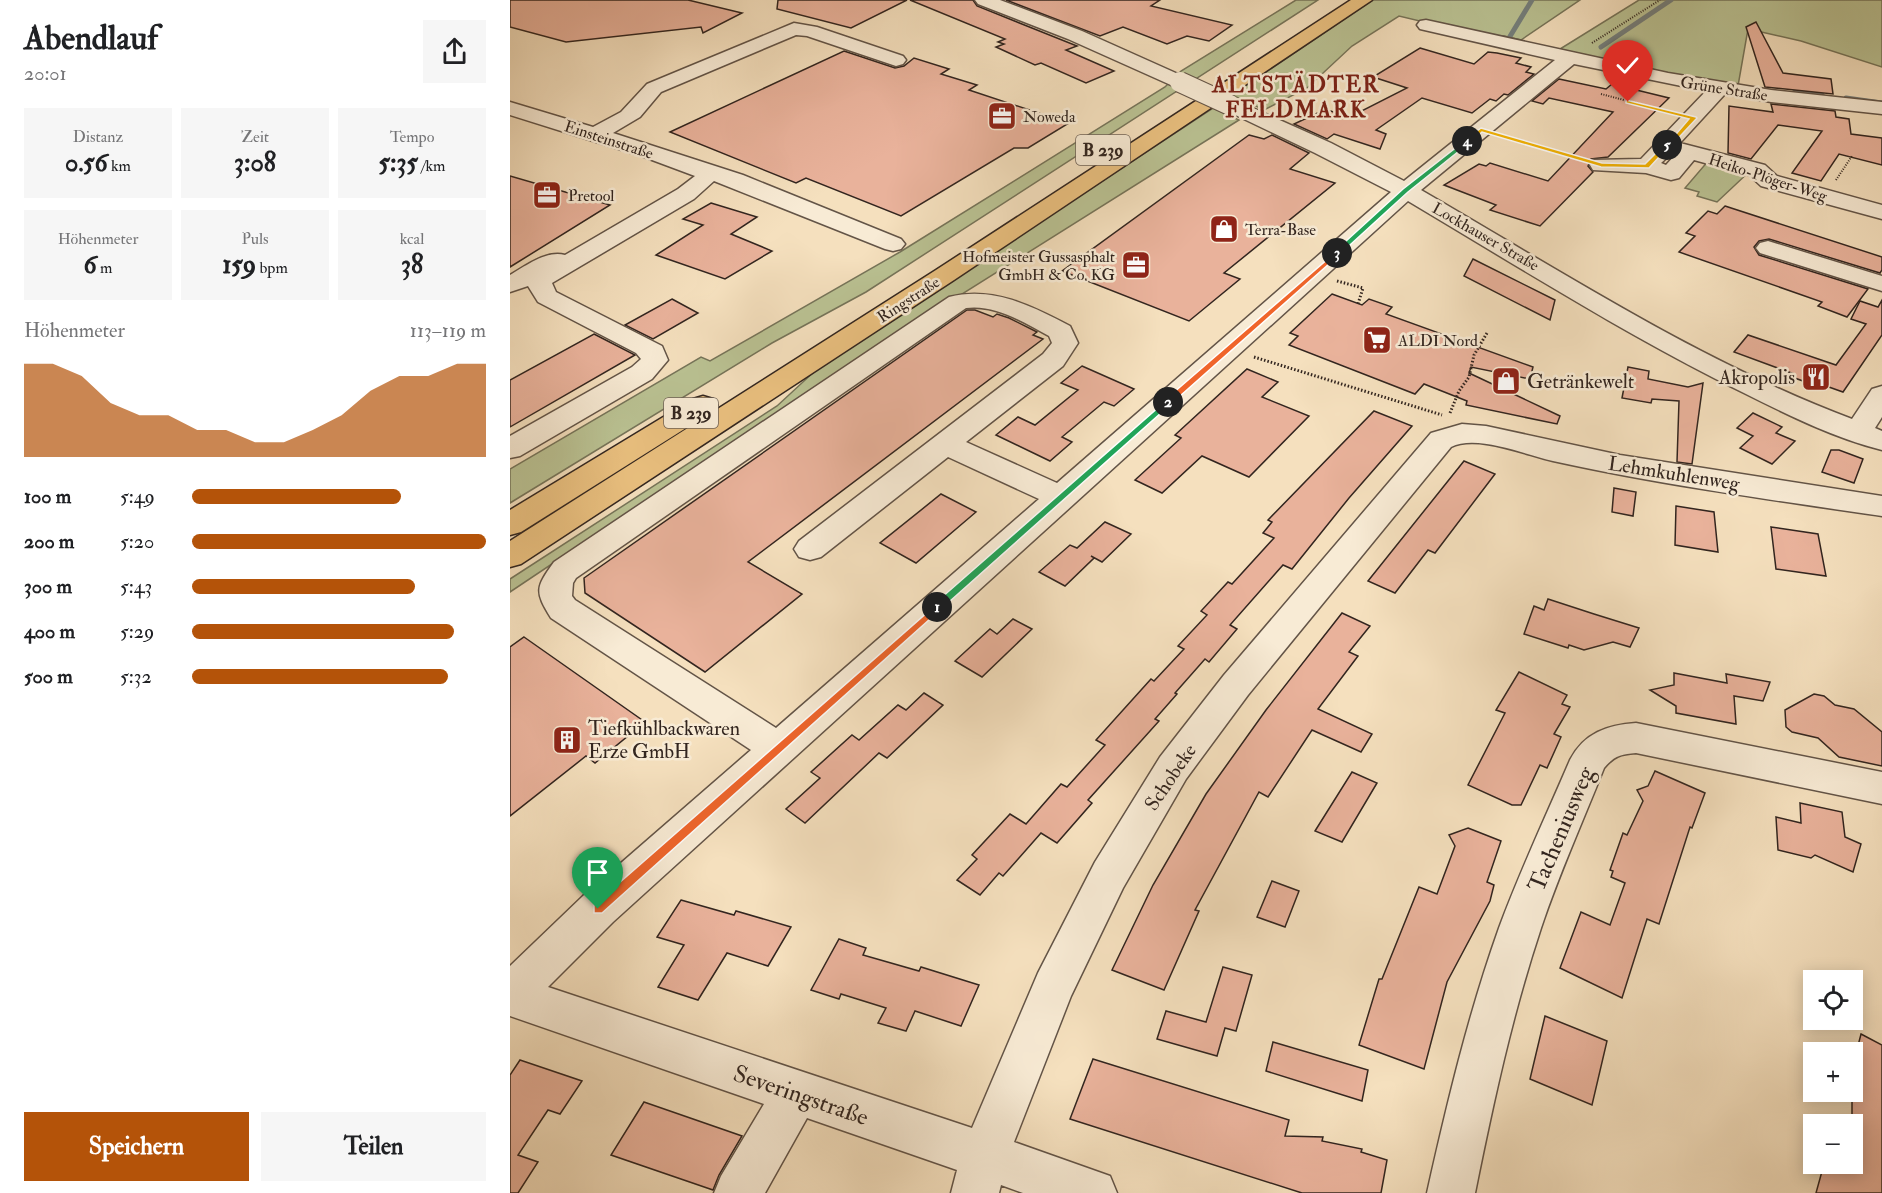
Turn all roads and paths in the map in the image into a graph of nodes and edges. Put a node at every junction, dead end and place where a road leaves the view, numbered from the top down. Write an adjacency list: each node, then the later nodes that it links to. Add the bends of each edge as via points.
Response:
1 (984, 0): 22 (street, Lockhauser Straße, bridge, via 1180,82)
2 (1336, 0): 25 (highway, B 239)
3 (1364, 0): 45 (highway, Ringstraße / B 239)
4 (1660, 0): 6 (path)
5 (1426, 26): 6 (street, Grüne Straße)
6 (1569, 58): 8 (street, Grüne Straße); 13 (street)
7 (896, 60): 14 (street, via 794,29 654,88 645,93 635,111 636,123)
8 (1720, 88): 11 (street, Grüne Straße); 12 (street)
9 (1601, 94): 12 (path)
10 (510, 108): 14 (street, Einsteinstraße)
11 (1882, 108)
12 (1694, 118): 16 (street)
13 (1481, 130): 19 (path); 22 (street)
14 (594, 134): 21 (street, Einsteinstraße)
15 (685, 143): 21 (street, via 708,153)
16 (1667, 146): 17 (street, Heiko-Plöger-Weg); 20 (street)
17 (1689, 152): 20 (street, Heiko-Plöger-Weg, via 1671,173); 23 (street, Heiko-Plöger-Weg, via 1757,170 1769,181)
18 (1852, 156): 23 (path)
19 (1601, 165): 20 (street, Heiko-Plöger-Weg)
20 (1647, 166)
21 (698, 170): 26 (street, via 702,182); 27 (street, Einsteinstraße, via 735,180)
22 (1406, 190): 29 (street); 38 (street, Lockhauser Straße, via 1692,357 1804,411)
23 (1825, 196): 24 (street, Heiko-Plöger-Weg)
24 (1882, 212)
25 (962, 239)
26 (600, 244): 31 (street, via 565,256); 40 (street, via 545,276 540,286 547,297 653,352 655,360 642,373)
27 (893, 244)
28 (1768, 248): 30 (street)
29 (1314, 274): 33 (path, via 1364,288); 35 (street)
30 (1882, 284)
31 (510, 285)
32 (869, 299): 43 (highway, Ringstraße / B 239)
33 (1358, 304)
34 (1487, 333): 35 (path, via 1448,417)
35 (1227, 349): 41 (street)
36 (1882, 395): 38 (street)
37 (1467, 433): 42 (street, Lehmkuhlenweg, via 1586,459); 50 (street, Schobeke, via 1451,434 1441,440 1236,686 1173,768 1109,875 1053,988)
38 (1870, 437)
39 (945, 444): 41 (street); 44 (street); 46 (street, via 1053,360 1065,343 1061,332 981,298 958,302 583,557 565,570 557,582 555,597 564,609)
40 (510, 449)
41 (1060, 497): 46 (street)
42 (1882, 506)
43 (510, 524)
44 (810, 549)
45 (510, 556)
46 (777, 748): 48 (street, via 598,909)
47 (1882, 788): 53 (street, Tacheniusweg, via 1636,738 1613,739 1598,748 1589,760 1526,912 1477,1075)
48 (510, 995): 49 (street, Severingstraße)
49 (796, 1093): 50 (street, Severingstraße); 51 (street)
50 (980, 1175): 52 (street, Severingstraße)
51 (738, 1193)
52 (1093, 1193)
53 (1451, 1193)

